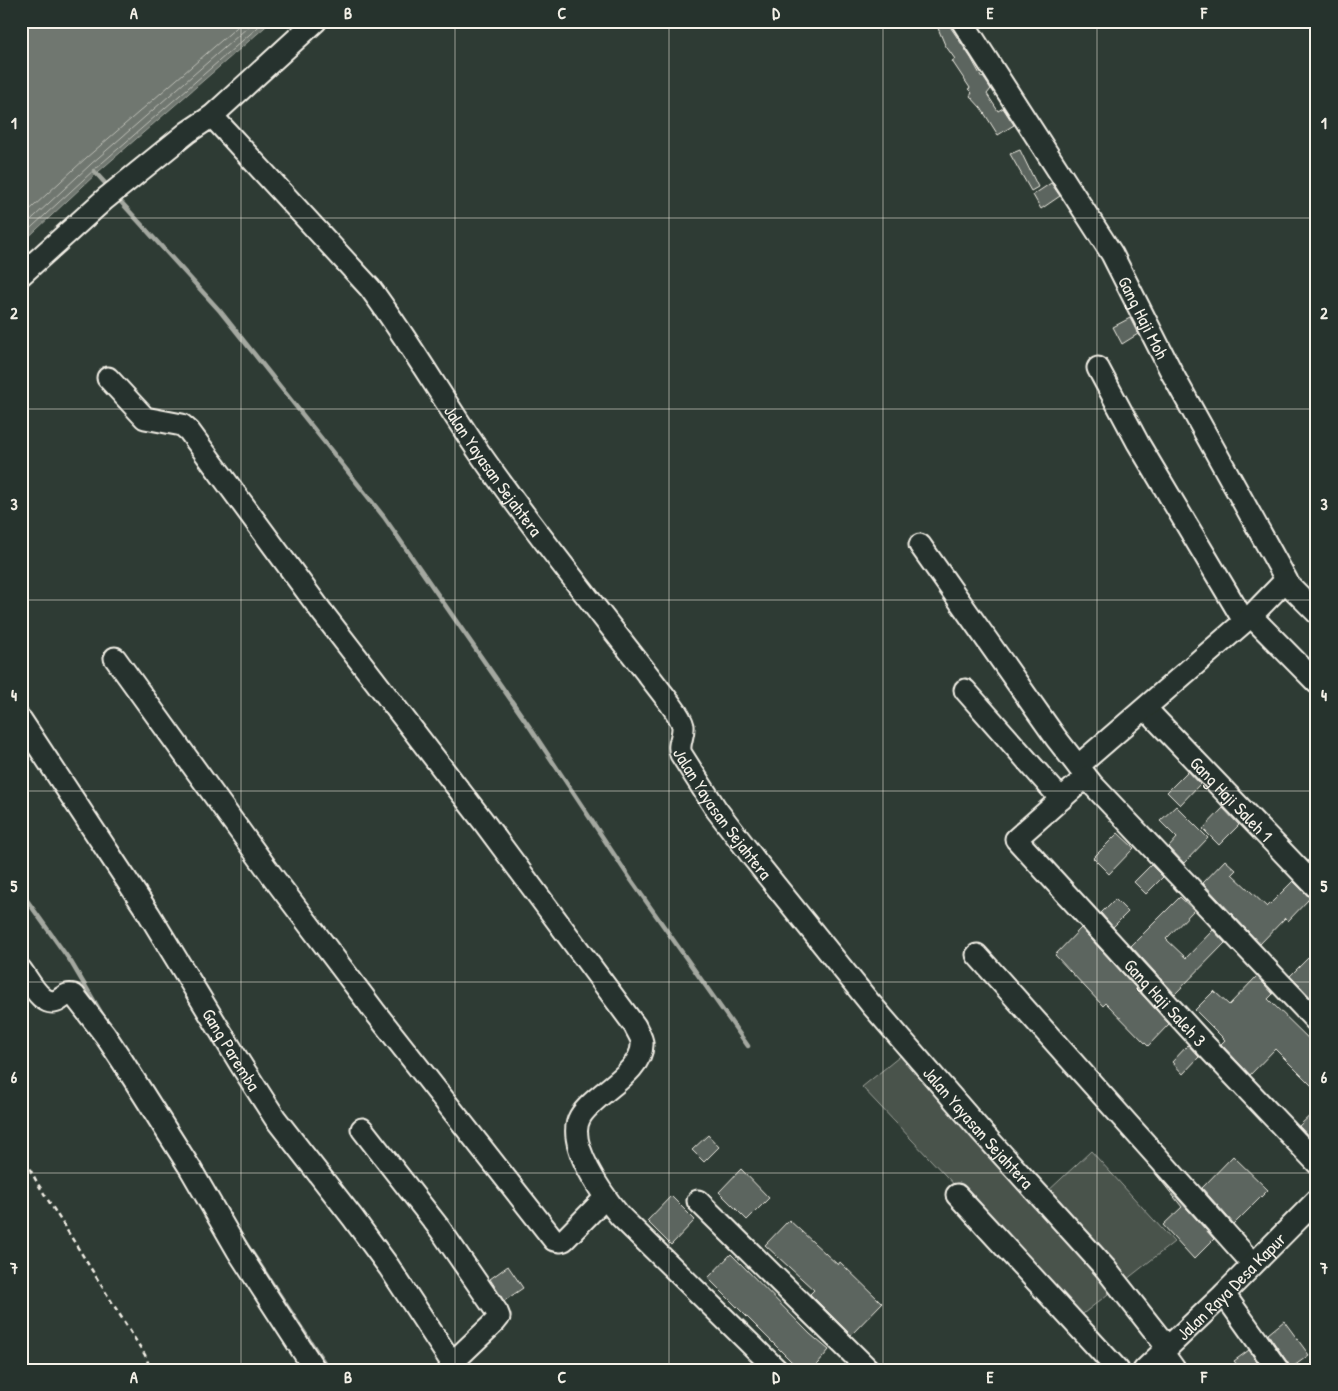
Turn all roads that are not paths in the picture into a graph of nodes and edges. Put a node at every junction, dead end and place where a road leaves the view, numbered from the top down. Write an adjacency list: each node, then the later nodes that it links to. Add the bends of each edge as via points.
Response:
1 (316, 21): 3 (street)
2 (962, 21): 8 (street, Gang Haji Moh, via 1112,254 1172,375)
3 (212, 116): 4 (street, via 105,199); 30 (street, Jalan Yayasan Sejahtera, via 385,308 485,461 674,710 683,727 679,745 681,754 716,809 755,860 870,1003 1105,1268)
4 (21, 275)
5 (1098, 368): 10 (street, via 1138,444)
6 (108, 378): 25 (street, via 145,418 182,425 189,431 635,1026 642,1043 640,1055 623,1079 596,1098 578,1118 576,1139 588,1171)
7 (920, 545): 16 (street)
8 (1285, 581): 9 (street, Gang Haji Moh); 10 (street)
9 (1317, 613)
10 (1247, 618): 12 (street); 14 (street)
11 (115, 658): 25 (street, via 273,877 554,1240 564,1240)
12 (1317, 683)
13 (965, 690): 17 (street)
14 (1146, 709): 16 (street); 18 (street, Gang Haji Saleh 1)
15 (21, 720): 31 (street, Gang Paremba, via 154,922 275,1118 384,1260)
16 (1082, 772): 17 (street); 21 (street)
17 (1061, 799): 23 (street, Gang Haji Saleh 3, via 1016,840)
18 (1317, 888)
19 (977, 955): 28 (street)
20 (21, 970): 32 (street, via 46,1001 57,1001 67,994 74,994 105,1035)
21 (1317, 1022)
22 (362, 1129): 31 (street, via 440,1229 497,1312 495,1322)
23 (1317, 1163)
24 (957, 1195): 35 (street)
25 (605, 1198): 33 (street)
26 (1317, 1200): 28 (street, Jalan Raya Desa Kapur)
27 (698, 1202): 34 (street)
28 (1253, 1264): 29 (street, Jalan Raya Desa Kapur)
29 (1224, 1294): 30 (street, Jalan Raya Desa Kapur); 37 (street)
30 (1168, 1361): 36 (street, Jalan Raya Desa Kapur)
31 (450, 1366)
32 (315, 1370)
33 (777, 1370)
34 (869, 1370)
35 (1118, 1370)
36 (1144, 1370)
37 (1278, 1370)

